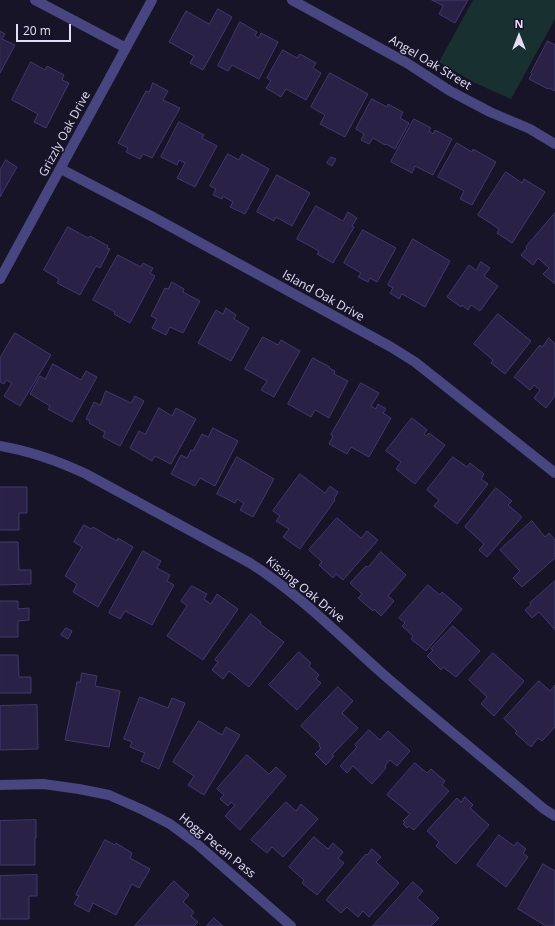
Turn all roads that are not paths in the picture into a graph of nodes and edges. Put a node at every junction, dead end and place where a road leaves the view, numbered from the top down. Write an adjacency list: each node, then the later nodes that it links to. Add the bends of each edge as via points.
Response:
1 (35, 0): 4 (street)
2 (152, 0): 4 (street, Grizzly Oak Drive)
3 (292, 0): 5 (street, Angel Oak Street, via 407,63 450,91 530,129)
4 (126, 48): 6 (street, Grizzly Oak Drive)
5 (555, 144)
6 (61, 169): 7 (street, Grizzly Oak Drive); 9 (street, Island Oak Drive, via 391,347 415,362)
7 (0, 279)
8 (0, 446): 11 (street, Kissing Oak Drive, via 63,463 250,562 294,594 385,676)
9 (555, 473)
10 (0, 784): 12 (street, Hogg Pecan Pass, via 43,784 79,789 109,795 144,810 170,824 197,844)
11 (555, 816)
12 (291, 926)

